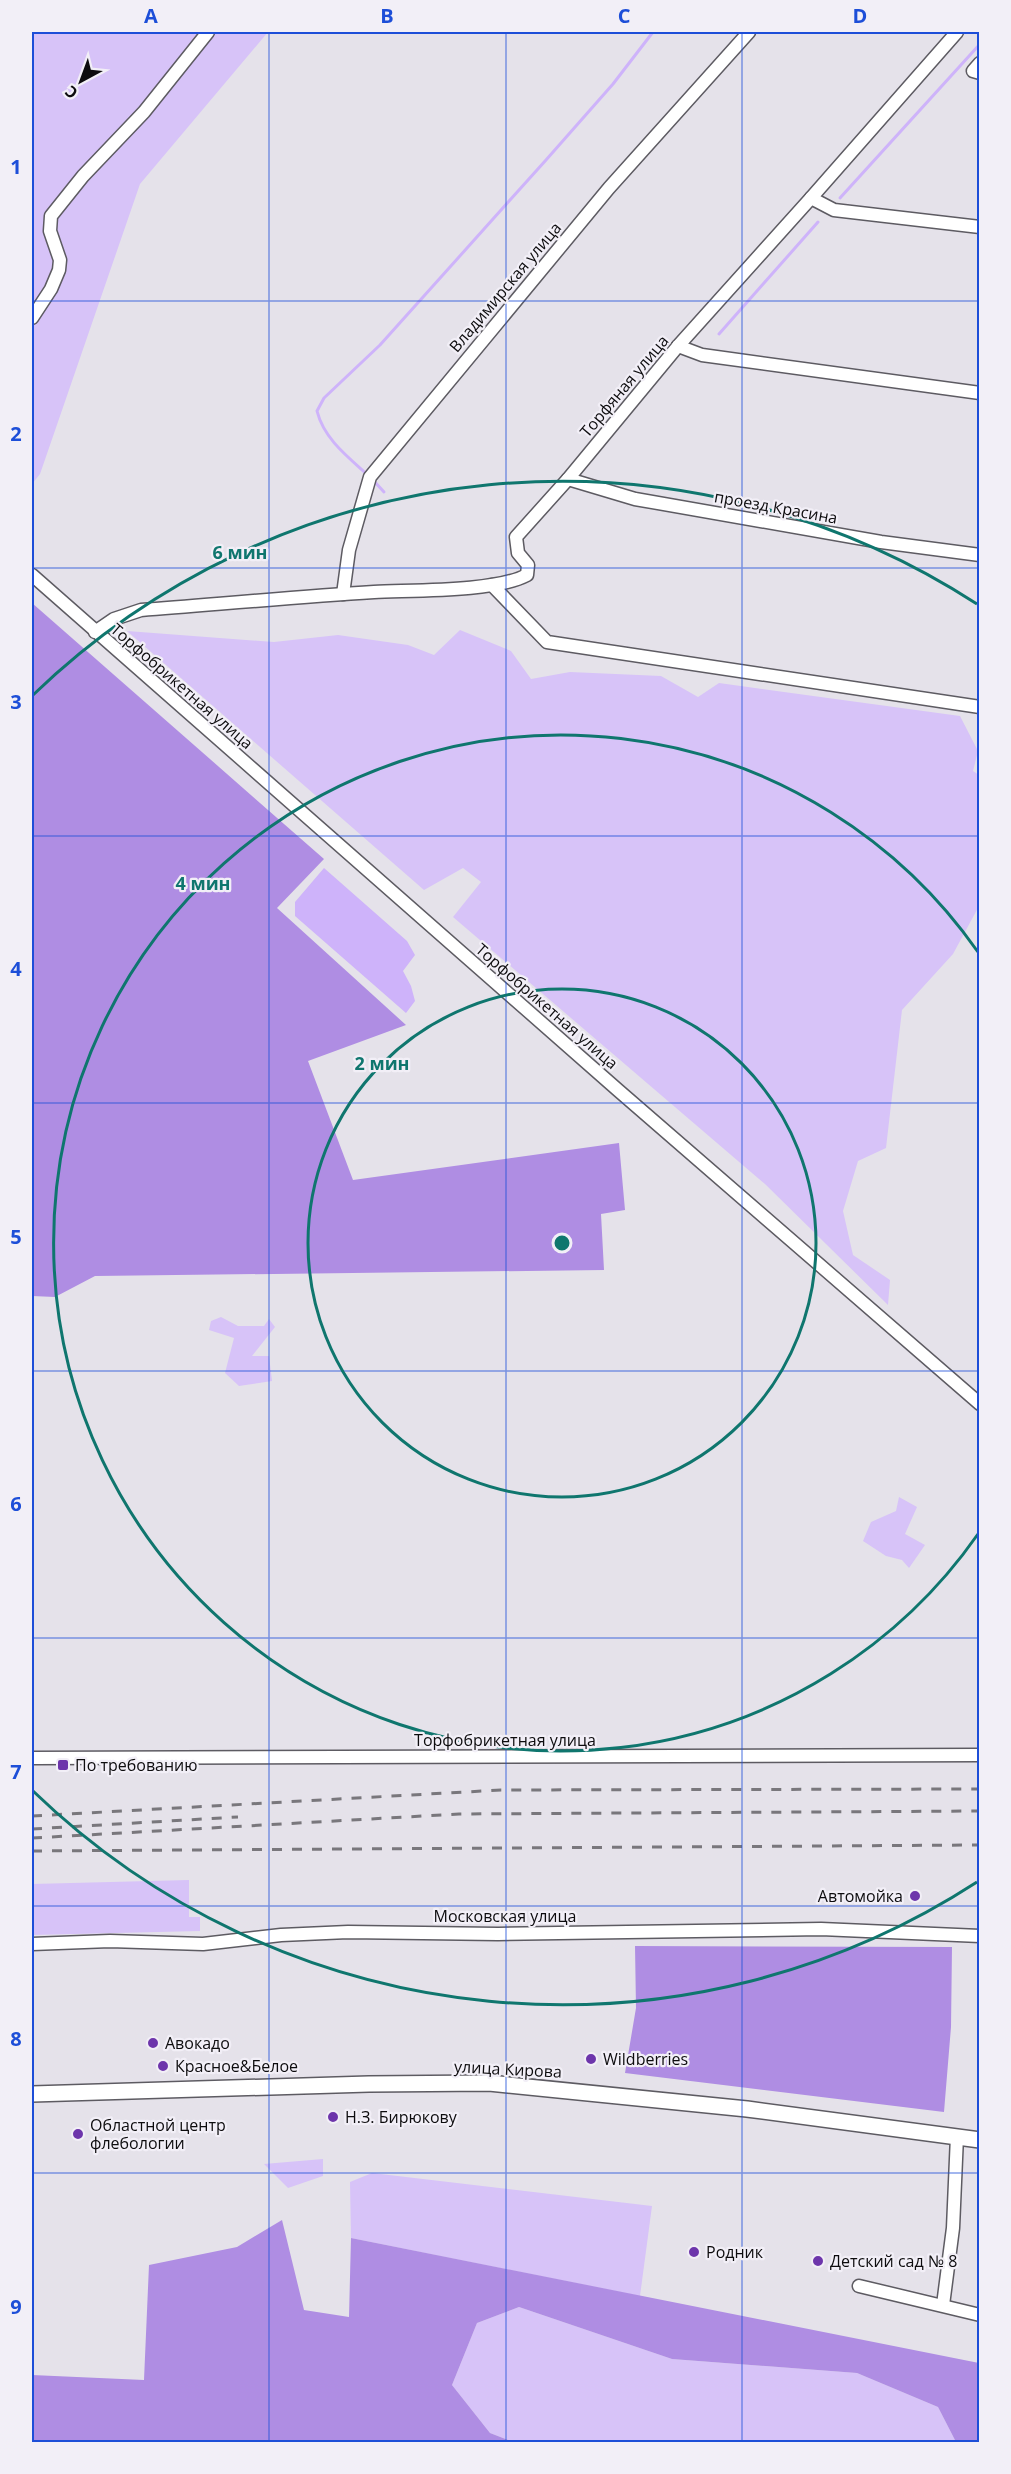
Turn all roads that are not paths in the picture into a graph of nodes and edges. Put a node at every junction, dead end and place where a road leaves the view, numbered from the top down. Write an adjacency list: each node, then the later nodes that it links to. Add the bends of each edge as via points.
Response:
1 (208, 32): 8 (street, via 144,112 51,216 50,231 60,260 59,270)
2 (750, 32): 15 (street, Владимирская улица, via 609,188 370,477 349,550)
3 (957, 32): 6 (street, Торфяная улица)
4 (980, 63): 5 (street, via 973,71)
5 (980, 73)
6 (811, 198): 7 (street, via 834,210); 9 (street, Торфяная улица)
7 (980, 227)
8 (32, 318)
9 (678, 346): 10 (street, via 702,355); 11 (street, Торфяная улица)
10 (980, 393)
11 (568, 479): 12 (street, проезд Красина, via 635,499 881,542); 14 (street, Торфяная улица, via 516,537 518,554 528,565 527,575)
12 (980, 555)
13 (32, 575): 16 (street, Торфобрикетная улица)
14 (492, 585): 15 (street); 17 (street, via 548,642)
15 (343, 594): 16 (street, via 141,610 114,619)
16 (95, 632): 18 (street, Торфобрикетная улица)
17 (980, 707)
18 (980, 1404)
19 (980, 1755): 20 (street, Торфобрикетная улица)
20 (32, 1758)
21 (980, 1936): 22 (street, Московская улица, via 821,1929 348,1932 203,1944)
22 (32, 1944)
23 (32, 2094): 24 (street, улица Кирова, via 489,2083 747,2109)
24 (957, 2136): 25 (street, улица Кирова); 27 (street, via 953,2228)
25 (980, 2140)
26 (859, 2286): 27 (street)
27 (943, 2305): 28 (street)
28 (980, 2315)

